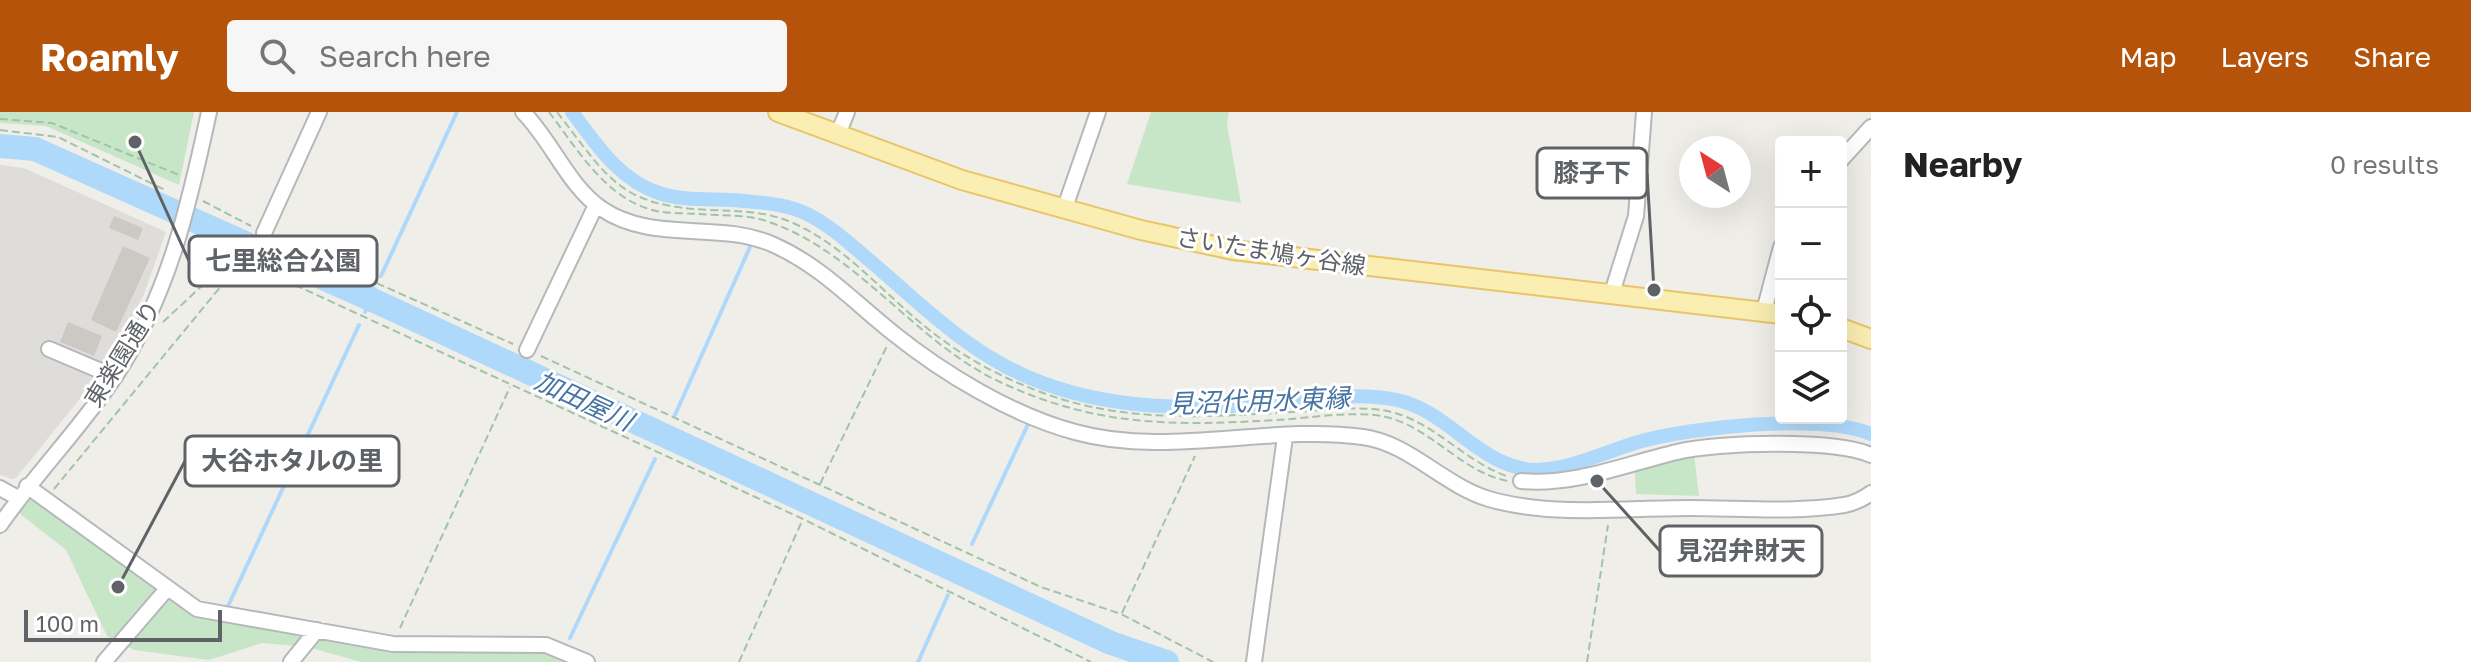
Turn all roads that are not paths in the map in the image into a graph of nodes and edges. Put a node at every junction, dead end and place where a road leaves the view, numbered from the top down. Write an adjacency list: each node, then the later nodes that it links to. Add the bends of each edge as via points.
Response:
1 (209, 112): 21 (street, 東楽園通り, via 167,277)
2 (319, 112): 13 (street)
3 (523, 112): 11 (street)
4 (778, 112): 9 (main road, さいたま鳩ヶ谷線)
5 (847, 112): 9 (street)
6 (1098, 112): 12 (street)
7 (1644, 112): 15 (street, via 1636,216)
8 (1871, 127): 10 (street)
9 (838, 134): 12 (main road, さいたま鳩ヶ谷線, via 962,180)
10 (1847, 153)
11 (596, 205): 20 (street); 22 (street, via 639,227 722,232 772,243 809,263 893,333 959,378 1073,432 1107,439)
12 (1064, 210): 15 (main road, さいたま鳩ヶ谷線, via 1233,250)
13 (264, 233)
14 (1776, 280): 16 (street)
15 (1611, 296): 16 (main road, さいたま鳩ヶ谷線)
16 (1772, 313)
17 (1847, 330): 18 (main road)
18 (1871, 339)
19 (49, 349): 21 (street)
20 (527, 350)
21 (115, 377): 26 (street, 東楽園通り)
22 (1285, 437): 27 (street, via 1378,439 1485,498 1544,507 1843,505); 34 (street)
23 (1871, 455): 24 (street, via 1826,444 1704,448 1562,480)
24 (1521, 481)
25 (0, 488): 26 (street)
26 (23, 492): 28 (street, 東楽園通り); 29 (street, via 45,499)
27 (1871, 493)
28 (0, 525)
29 (166, 590): 30 (street, via 197,609); 31 (street)
30 (317, 630): 32 (street); 33 (street, via 393,644 546,645)
31 (104, 662)
32 (291, 662)
33 (587, 662)
34 (1254, 662)

